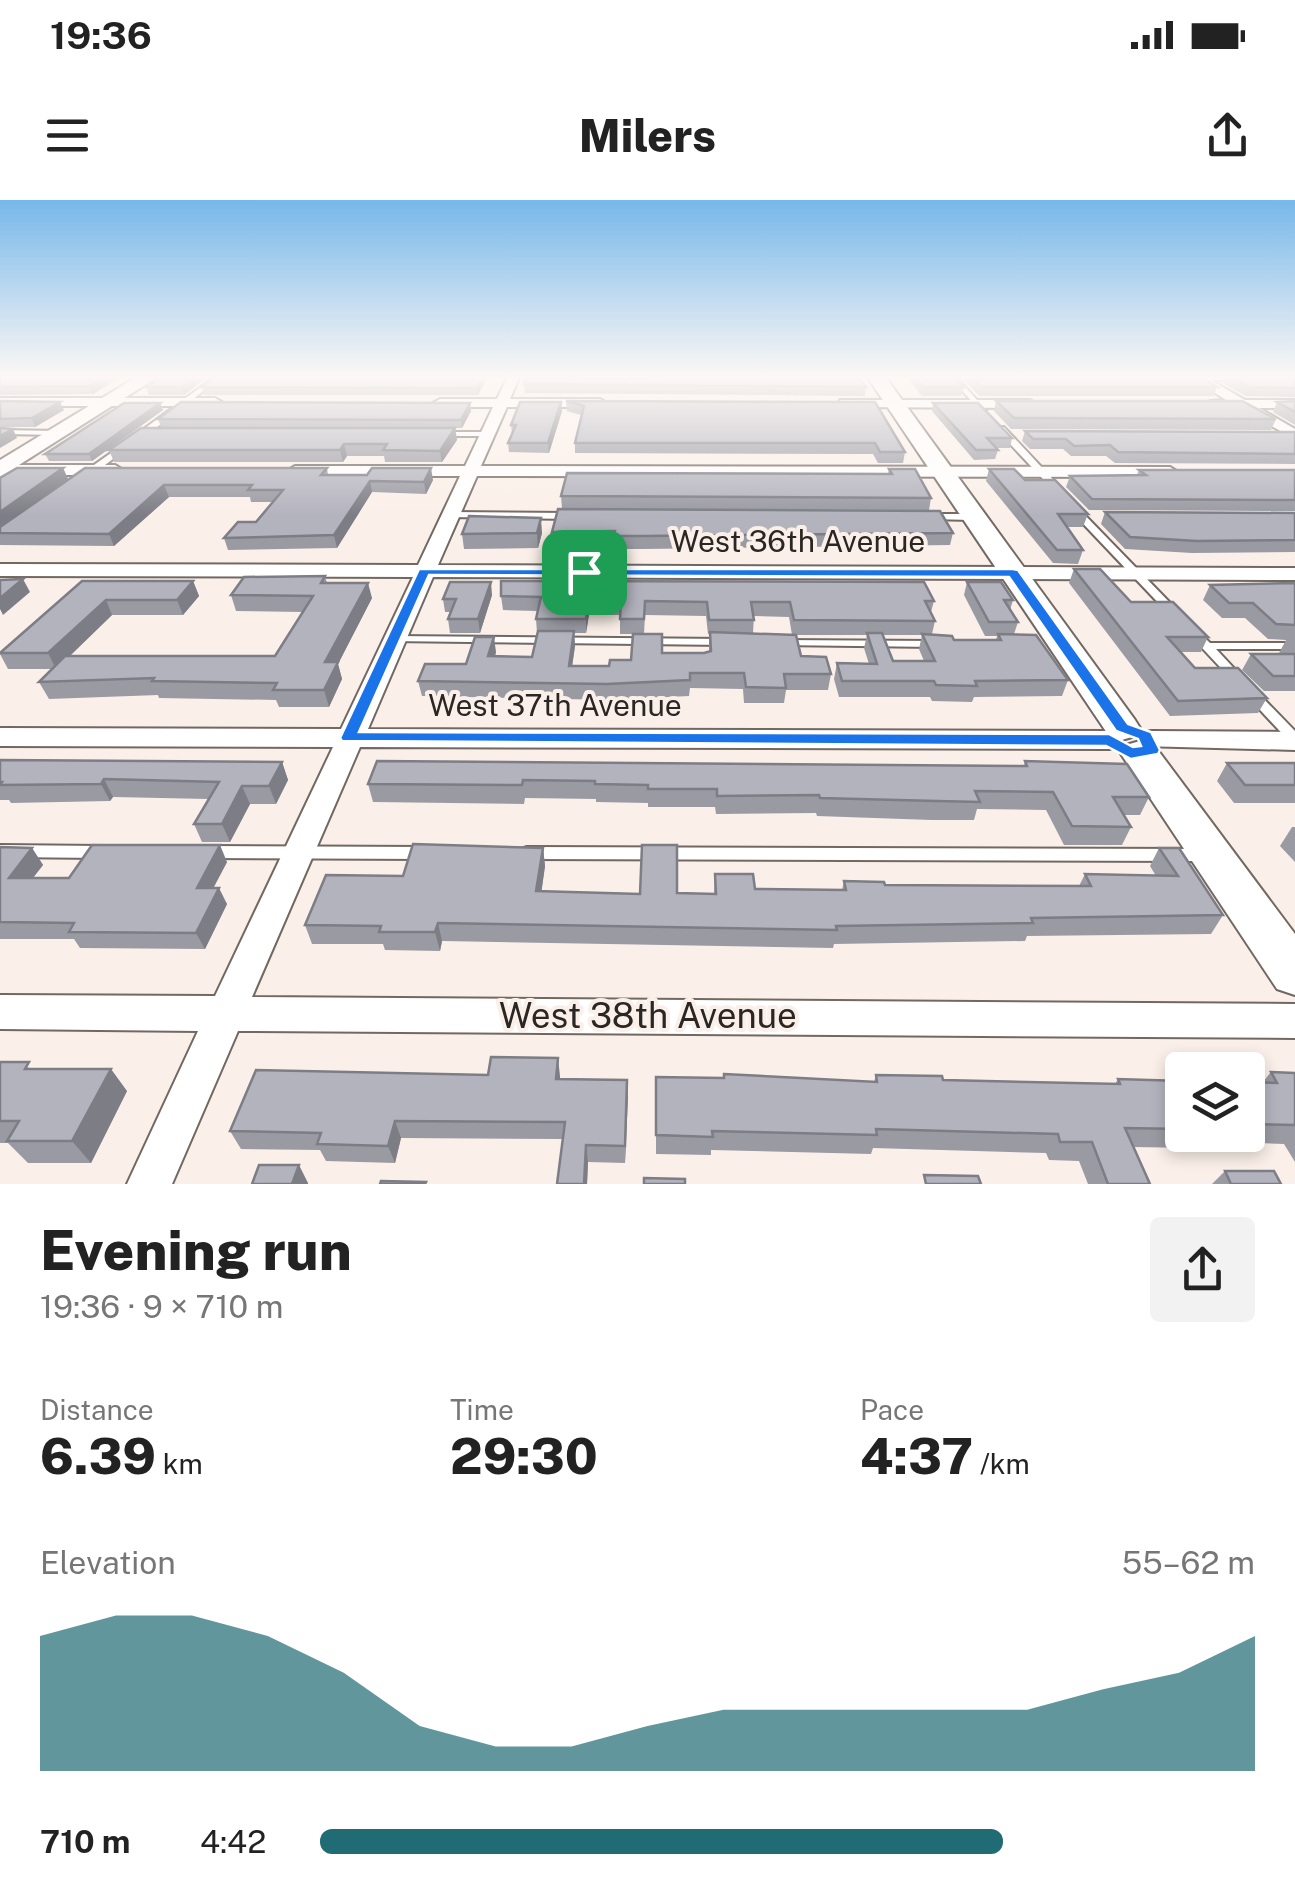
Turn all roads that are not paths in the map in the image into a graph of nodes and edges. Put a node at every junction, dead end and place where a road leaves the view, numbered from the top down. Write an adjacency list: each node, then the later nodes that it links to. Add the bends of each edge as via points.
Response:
1 (74, 424): 7 (street)
2 (156, 424): 8 (lane)
3 (492, 424): 11 (street)
4 (908, 424): 19 (street)
5 (997, 424): 12 (lane)
6 (0, 432): 7 (lane)
7 (60, 433): 14 (street)
8 (144, 433): 9 (lane); 15 (lane)
9 (163, 433)
10 (432, 434): 11 (lane)
11 (488, 434): 18 (street)
12 (1006, 434): 13 (lane); 20 (lane)
13 (1026, 435)
14 (0, 470): 15 (street)
15 (92, 470): 16 (street); 22 (lane)
16 (130, 470)
17 (282, 470): 18 (street)
18 (471, 471): 19 (street); 23 (street)
19 (942, 471): 20 (street); 26 (street)
20 (1041, 472): 21 (street); 27 (lane)
21 (1198, 472)
22 (70, 486)
23 (451, 516): 24 (lane); 30 (street)
24 (585, 516)
25 (917, 517): 26 (lane)
26 (973, 517): 31 (street)
27 (1082, 517): 28 (lane); 32 (lane)
28 (1101, 517)
29 (0, 570): 30 (street, West 36th Avenue)
30 (424, 572): 31 (street, West 36th Avenue); 34 (street)
31 (1013, 573): 32 (street, West 36th Avenue); 42 (street, via 1053,644)
32 (1136, 574): 33 (street, West 36th Avenue); 38 (lane)
33 (1295, 574)
34 (393, 640): 35 (lane); 41 (street)
35 (750, 642)
36 (770, 643): 37 (lane)
37 (946, 644)
38 (1207, 646): 39 (lane); 43 (lane)
39 (1295, 646)
40 (0, 736): 41 (street, West 37th Avenue)
41 (348, 738): 42 (street, West 37th Avenue); 47 (street)
42 (1130, 740): 43 (street, West 37th Avenue); 50 (street)
43 (1295, 740)
44 (0, 851): 45 (lane)
45 (114, 852)
46 (190, 852): 47 (lane)
47 (296, 853): 48 (lane); 53 (street)
48 (447, 853)
49 (506, 854): 50 (lane)
50 (1211, 856): 51 (street)
51 (1295, 973)
52 (0, 1012): 53 (street, West 38th Avenue)
53 (226, 1013): 54 (street, West 38th Avenue); 55 (street)
54 (1295, 1021)
55 (149, 1184)

